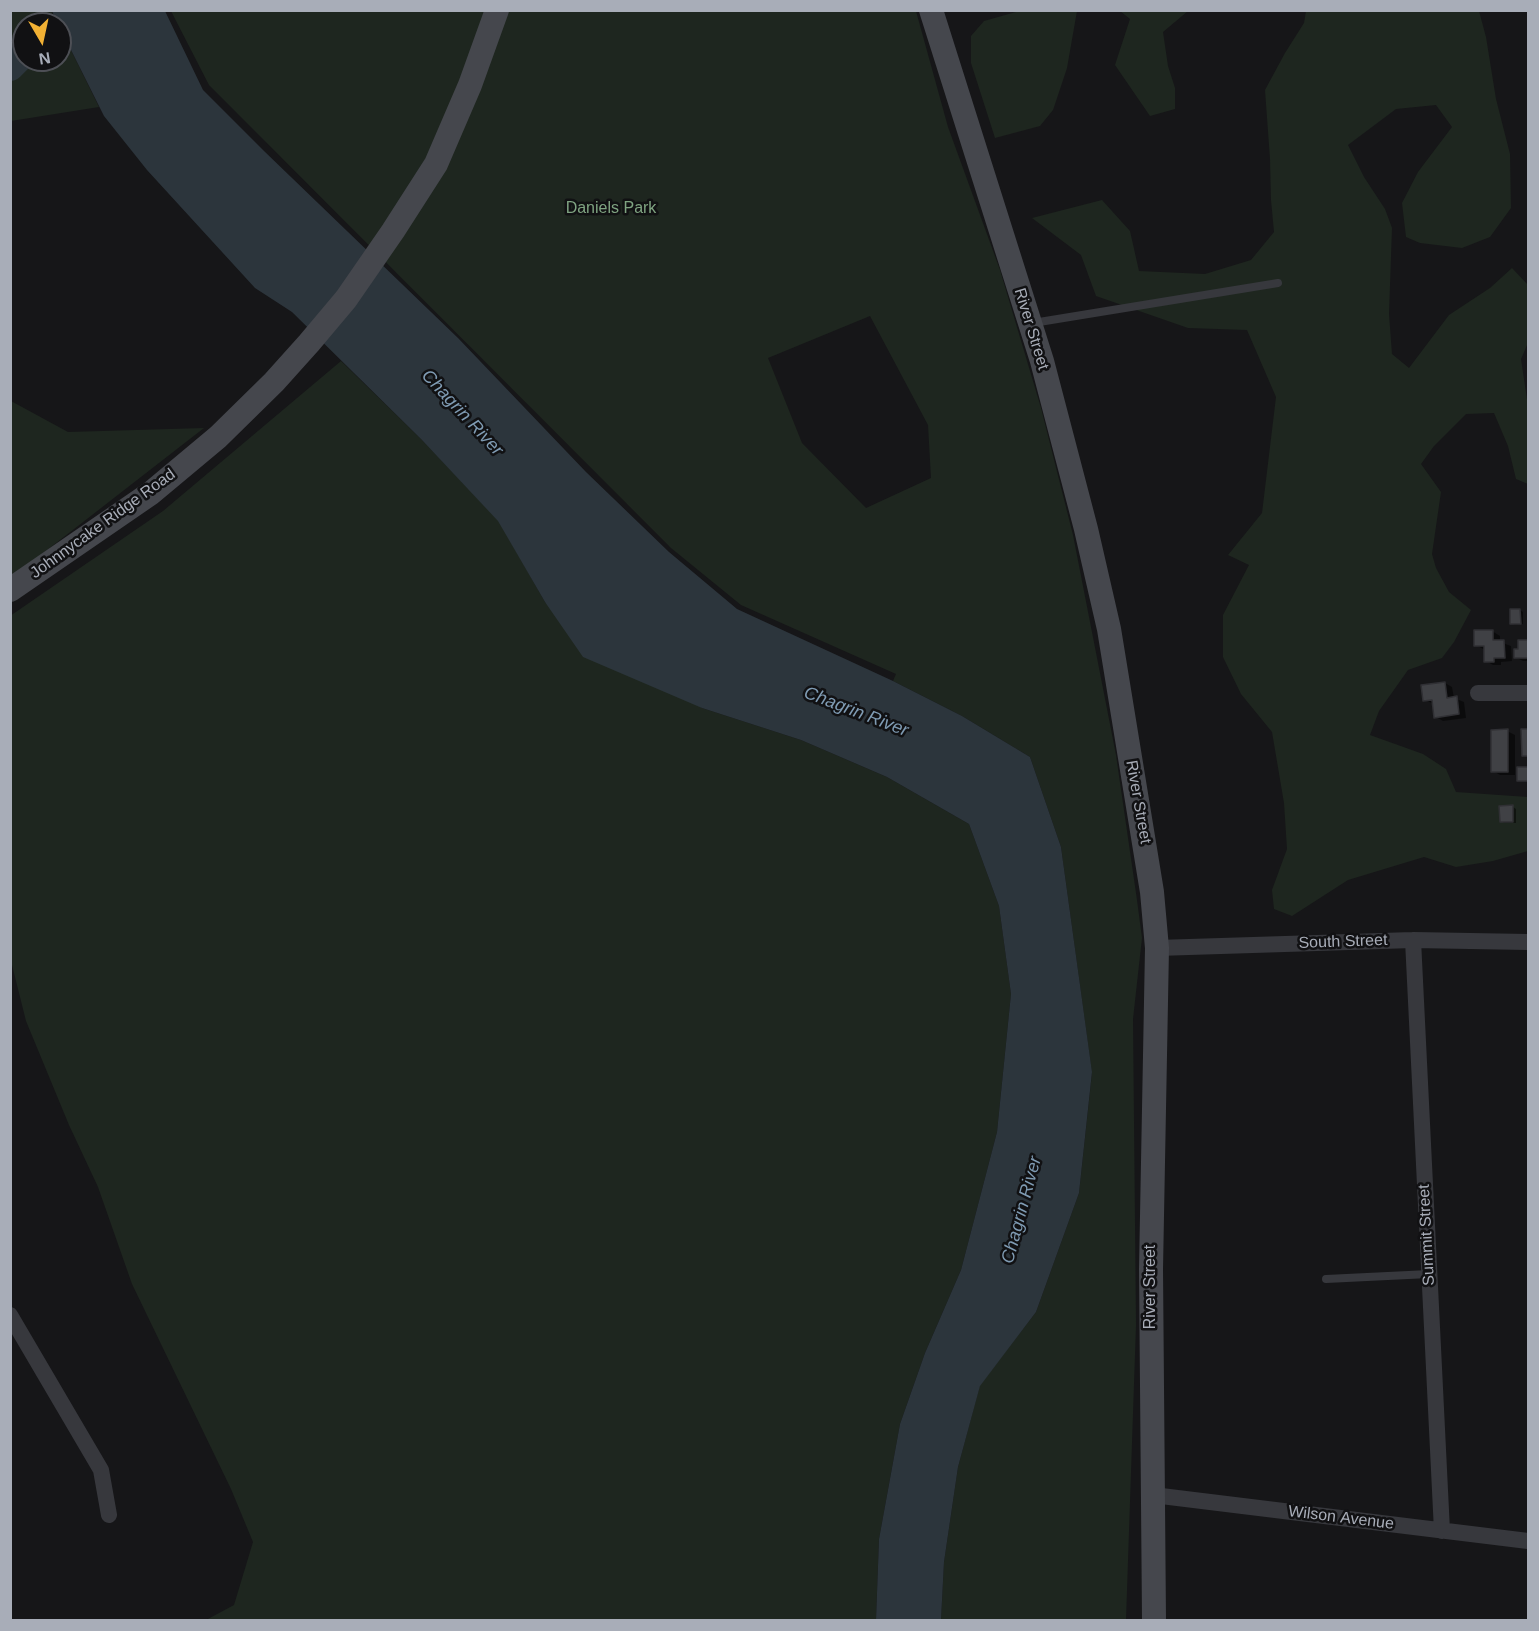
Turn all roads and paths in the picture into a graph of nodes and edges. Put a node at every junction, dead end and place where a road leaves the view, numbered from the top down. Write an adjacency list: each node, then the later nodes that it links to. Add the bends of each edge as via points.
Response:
1 (498, 10): 5 (main road, Johnnycake Ridge Road, via 436,164 346,300 274,382 218,437 151,493)
2 (931, 10): 4 (main road, River Street)
3 (1278, 283): 4 (lane)
4 (1030, 323): 10 (main road, River Street, via 1109,629 1144,835)
5 (10, 590)
6 (1478, 693): 7 (street)
7 (1528, 693)
8 (1413, 940): 9 (street, South Street); 10 (street, South Street); 11 (street, Summit Street)
9 (1528, 942)
10 (1157, 948): 14 (main road, River Street, via 1151,1269)
11 (1429, 1274): 12 (lane); 16 (street, Summit Street)
12 (1326, 1279)
13 (10, 1315): 15 (street, via 100,1470)
14 (1153, 1495): 16 (street, Wilson Avenue); 18 (main road, River Street)
15 (110, 1515)
16 (1442, 1531): 17 (street, Wilson Avenue)
17 (1528, 1541)
18 (1154, 1620)

